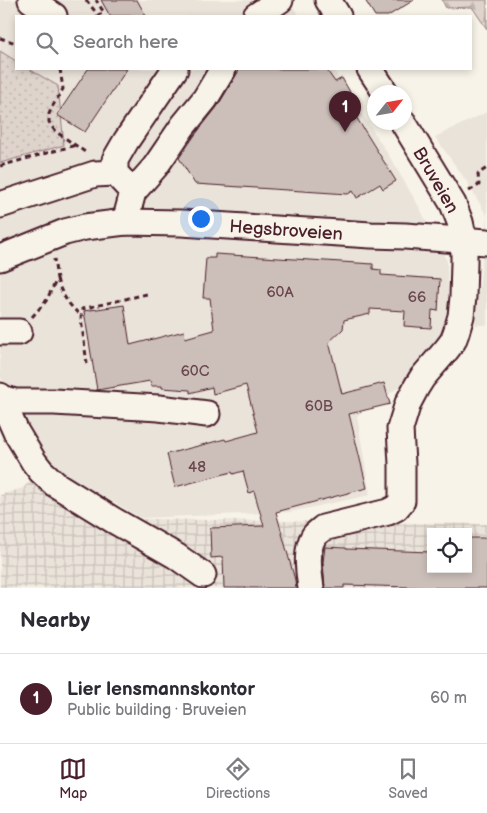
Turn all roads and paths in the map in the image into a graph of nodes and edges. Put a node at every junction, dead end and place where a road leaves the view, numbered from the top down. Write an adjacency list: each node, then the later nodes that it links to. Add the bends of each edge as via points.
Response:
1 (31, 0): 7 (street)
2 (63, 0): 8 (street)
3 (86, 0): 4 (path, via 98,15 103,11)
4 (96, 0)
5 (280, 0): 9 (street)
6 (328, 0): 10 (street)
7 (52, 15)
8 (54, 15)
9 (258, 15)
10 (337, 15)
11 (0, 38): 12 (path)
12 (15, 43)
13 (60, 70): 19 (path, via 63,89 52,106 49,122 55,131)
14 (174, 70): 22 (street, via 115,160)
15 (222, 70): 23 (street, via 206,100)
16 (371, 70): 17 (street)
17 (380, 85)
18 (408, 130): 27 (street, Bruveien, via 453,204 460,222)
19 (76, 144): 20 (path); 22 (path)
20 (0, 166)
21 (487, 168): 24 (path, via 478,174 479,185)
22 (115, 173): 23 (street); 25 (street, via 95,174)
23 (133, 192): 26 (street)
24 (466, 192)
25 (0, 204)
26 (125, 222): 27 (street, Hegsbroveien); 29 (street, Hegsbroveien, via 65,232)
27 (475, 241): 38 (street, Bruveien, via 453,341 417,386 400,429 402,501 388,512 323,528 315,534 309,551)
28 (53, 253): 30 (path)
29 (0, 258)
30 (57, 279): 32 (path, via 70,306); 33 (path, via 46,301)
31 (147, 294): 32 (path, via 82,309)
32 (81, 316): 34 (path)
33 (10, 332)
34 (87, 364)
35 (0, 397): 36 (street, via 15,402 140,407); 37 (street, via 34,462 55,484)
36 (208, 414)
37 (203, 575)
38 (311, 588)

